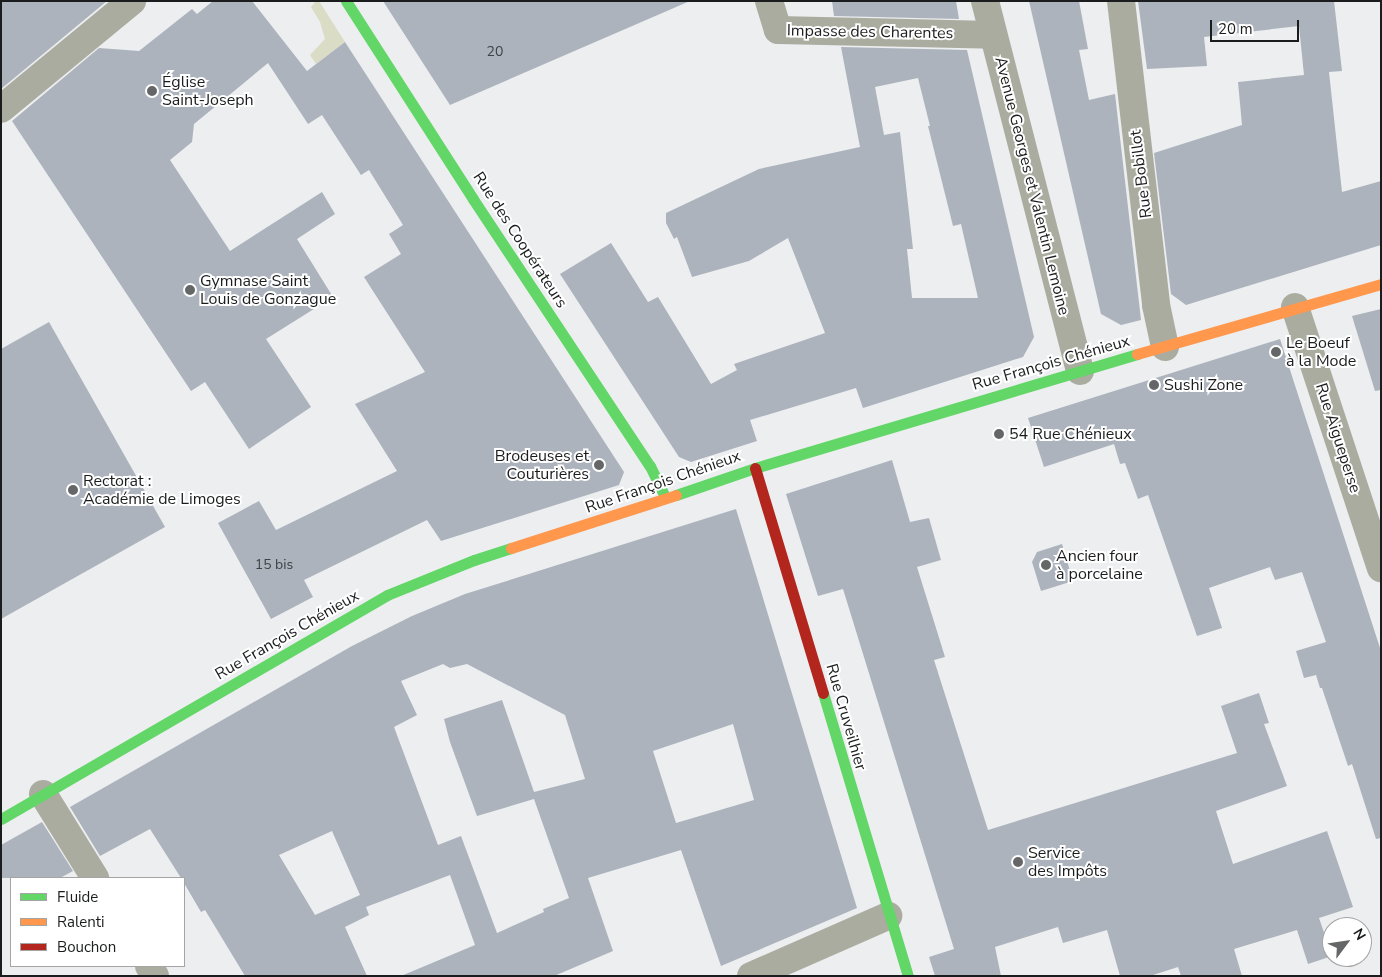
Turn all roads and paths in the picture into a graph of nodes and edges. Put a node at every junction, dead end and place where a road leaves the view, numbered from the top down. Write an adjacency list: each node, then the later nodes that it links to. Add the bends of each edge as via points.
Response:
1 (132, 1): 7 (street)
2 (346, 1): 13 (main road, Rue des Coopérateurs, via 650,466)
3 (769, 1): 6 (street, Impasse des Charentes, via 778,30)
4 (985, 1): 6 (street, Avenue Georges et Valentin Lemoine)
5 (1120, 1): 10 (street, Rue Bobillot, via 1156,305)
6 (993, 35): 11 (street, Avenue Georges et Valentin Lemoine)
7 (7, 105)
8 (1381, 284): 9 (main road, Rue François Chénieux)
9 (1295, 307): 10 (main road, Rue François Chénieux); 14 (street, Rue Aigueperse)
10 (1165, 347): 11 (main road, Rue François Chénieux)
11 (1080, 371): 12 (main road, Rue François Chénieux)
12 (755, 468): 13 (main road, Rue François Chénieux); 18 (main road, Rue Cruveilhier)
13 (665, 497): 15 (main road, Rue François Chénieux, via 474,560 387,595)
14 (1381, 568)
15 (43, 794): 16 (main road, Rue François Chénieux); 17 (street)
16 (1, 819)
17 (94, 877)
18 (888, 916): 19 (street); 20 (main road, Rue Cruveilhier)
19 (751, 976)
20 (908, 976)

